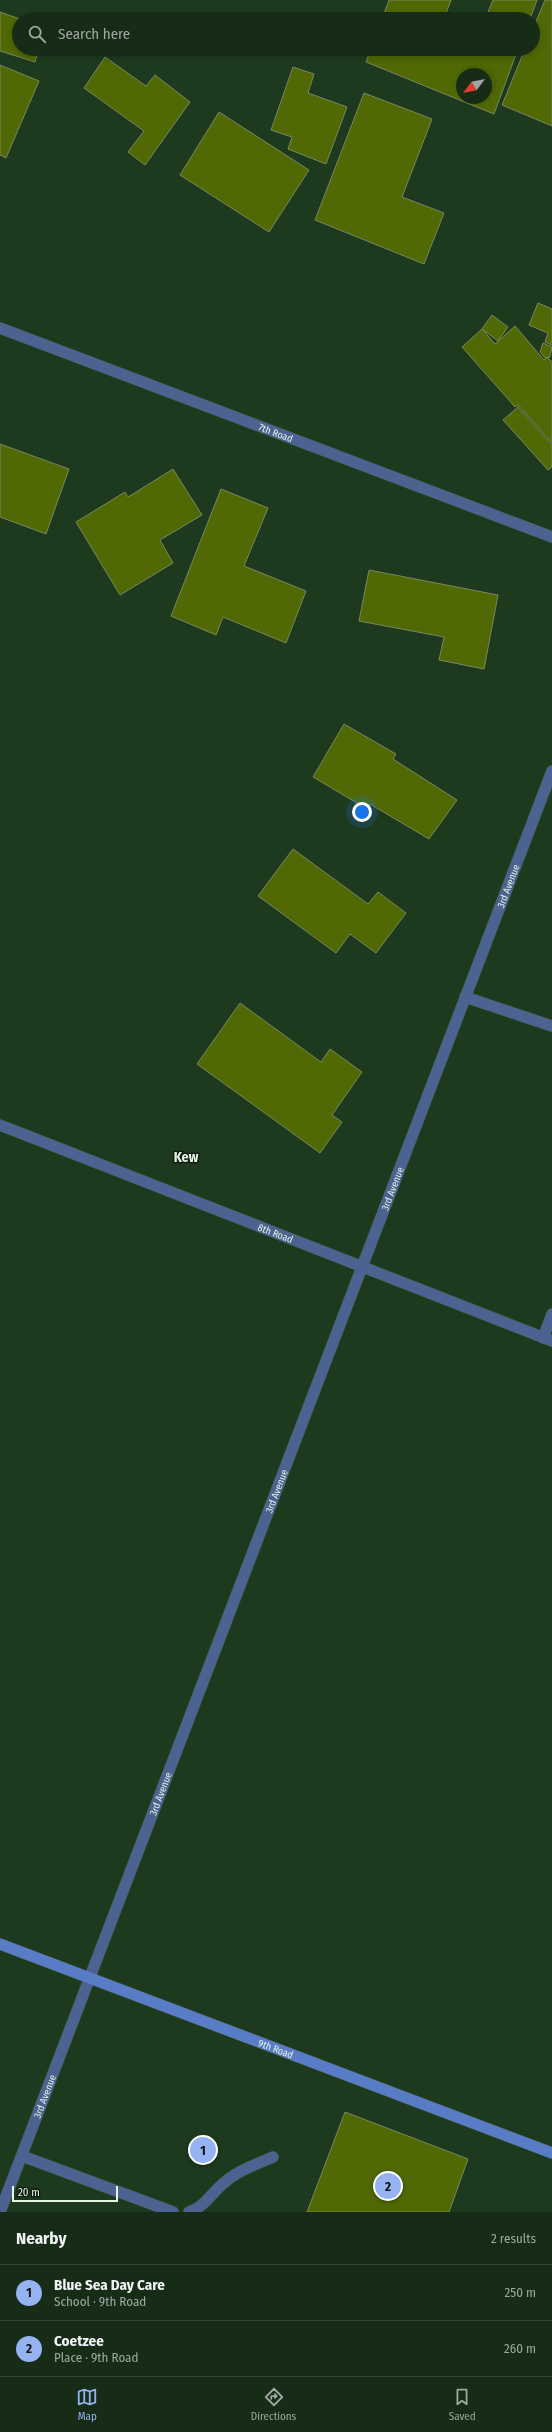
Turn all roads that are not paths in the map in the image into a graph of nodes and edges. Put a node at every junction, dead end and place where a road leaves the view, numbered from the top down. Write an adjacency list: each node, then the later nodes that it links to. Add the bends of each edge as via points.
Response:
1 (0, 328): 2 (street, 7th Road)
2 (552, 537)
3 (552, 771): 4 (street, 3rd Avenue)
4 (465, 997): 5 (street); 7 (street, 3rd Avenue)
5 (552, 1026)
6 (0, 1125): 7 (street, 8th Road)
7 (362, 1268): 9 (street, 8th Road); 11 (street, 3rd Avenue)
8 (552, 1314): 9 (street)
9 (547, 1340)
10 (0, 1944): 11 (main road, 9th Road)
11 (90, 1980): 12 (main road, 9th Road); 13 (street, 3rd Avenue)
12 (552, 2153)
13 (22, 2156): 15 (street, 3rd Avenue); 16 (street)
14 (274, 2157): 17 (street, via 242,2171 225,2182 206,2202)
15 (0, 2212)
16 (173, 2212)
17 (189, 2212)

